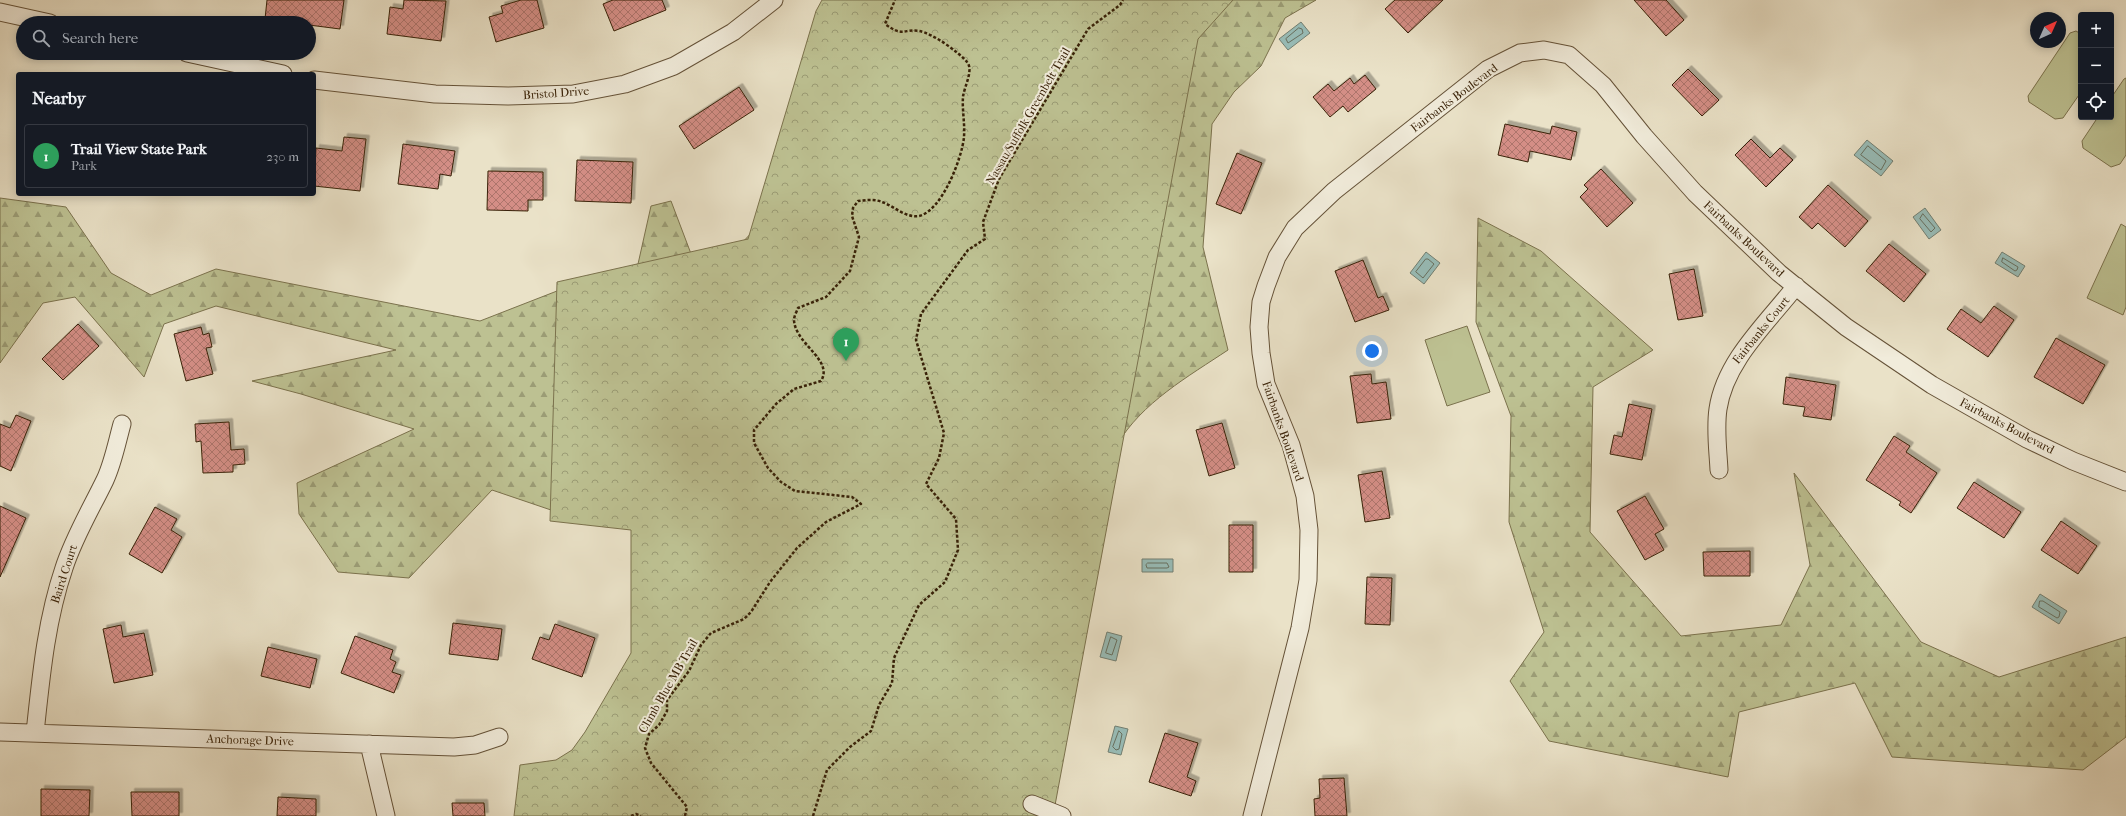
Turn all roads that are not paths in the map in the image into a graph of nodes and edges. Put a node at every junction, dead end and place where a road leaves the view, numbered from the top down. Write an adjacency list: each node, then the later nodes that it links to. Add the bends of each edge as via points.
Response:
1 (774, 0): 6 (street, Bristol Drive, via 733,32 674,66 625,84 573,94 435,94)
2 (0, 12): 3 (street)
3 (18, 16)
4 (219, 60): 5 (street)
5 (274, 72)
6 (316, 80)
7 (1796, 286): 9 (street, Fairbanks Court, via 1732,365 1725,381 1716,420); 10 (street, Fairbanks Boulevard, via 1846,327 1932,385 2027,439); 18 (street, Fairbanks Boulevard, via 1695,193 1603,85 1569,55 1544,50 1520,53 1488,69 1334,191 1295,228 1277,257 1266,286 1259,327 1260,353 1266,384 1291,445 1305,496 1309,530 1308,580 1300,628)
8 (122, 424): 12 (street, Baird Court, via 106,478 79,529 55,598 45,644)
9 (1719, 470)
10 (2126, 482)
11 (0, 732): 12 (street, Anchorage Drive)
12 (35, 733): 14 (street, Anchorage Drive)
13 (499, 737): 14 (street, Anchorage Drive, via 475,745 454,747)
14 (369, 744): 16 (street)
15 (1032, 804): 17 (street)
16 (386, 816)
17 (1062, 816)
18 (1252, 816)

